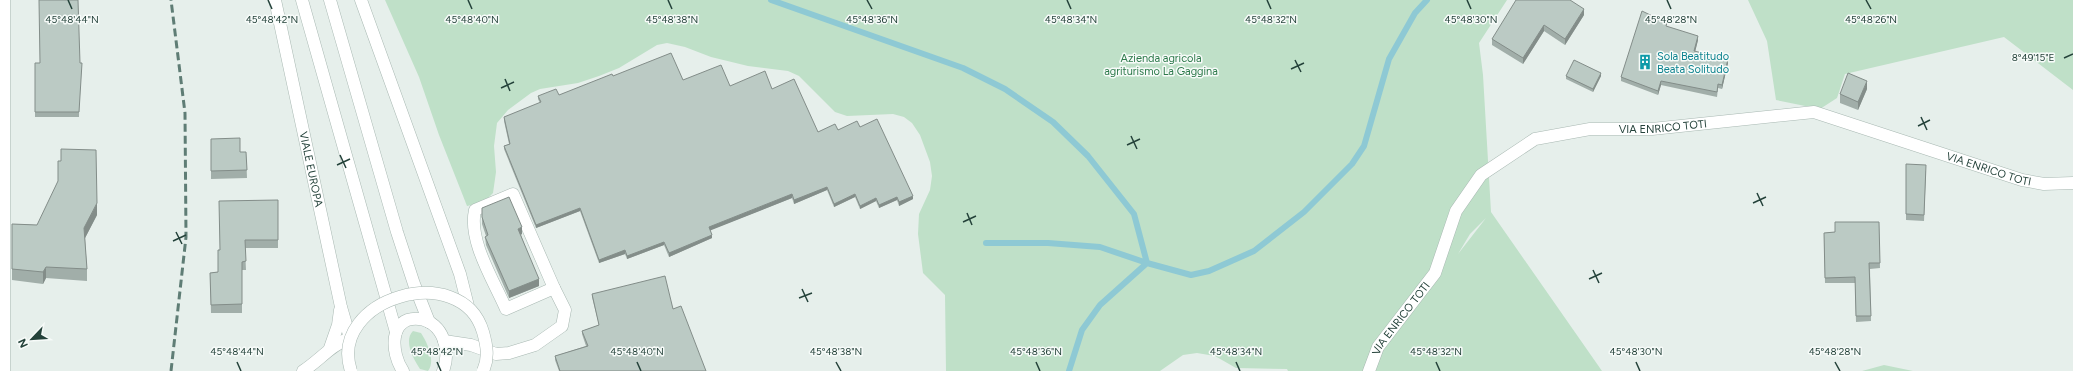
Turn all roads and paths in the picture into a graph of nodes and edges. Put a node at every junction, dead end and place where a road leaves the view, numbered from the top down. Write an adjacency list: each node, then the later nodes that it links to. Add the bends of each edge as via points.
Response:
1 (4, 0): 17 (street)
2 (275, 0): 9 (street, VIALE EUROPA)
3 (302, 0): 11 (street)
4 (330, 0): 10 (street, via 397,232)
5 (361, 0): 8 (street, via 460,274)
6 (2073, 183): 21 (street, VIA ENRICO TOTI, via 2044,184 2022,180 1814,112 1652,129 1590,129 1535,140 1481,175 1456,211 1435,273 1378,347)
7 (554, 288): 7 (street, via 506,309 476,239 476,210 513,194); 13 (street, via 565,310 562,326 535,345 496,354 471,345)
8 (468, 306): 12 (street, bridge, via 440,294 404,296 368,312 360,320); 16 (street, bridge, via 482,328 488,353)
9 (341, 307): 12 (street, VIALE EUROPA); 14 (street)
10 (429, 322): 11 (street, via 412,320); 13 (street, via 439,331)
11 (396, 332): 20 (street, via 395,353)
12 (350, 338): 14 (street); 19 (street, bridge, via 348,363)
13 (444, 341): 15 (street, via 447,351)
14 (330, 348): 18 (street, via 317,362)
15 (446, 368)
16 (486, 369)
17 (4, 371)
18 (303, 371)
19 (351, 371)
20 (402, 371)
21 (1369, 371)

